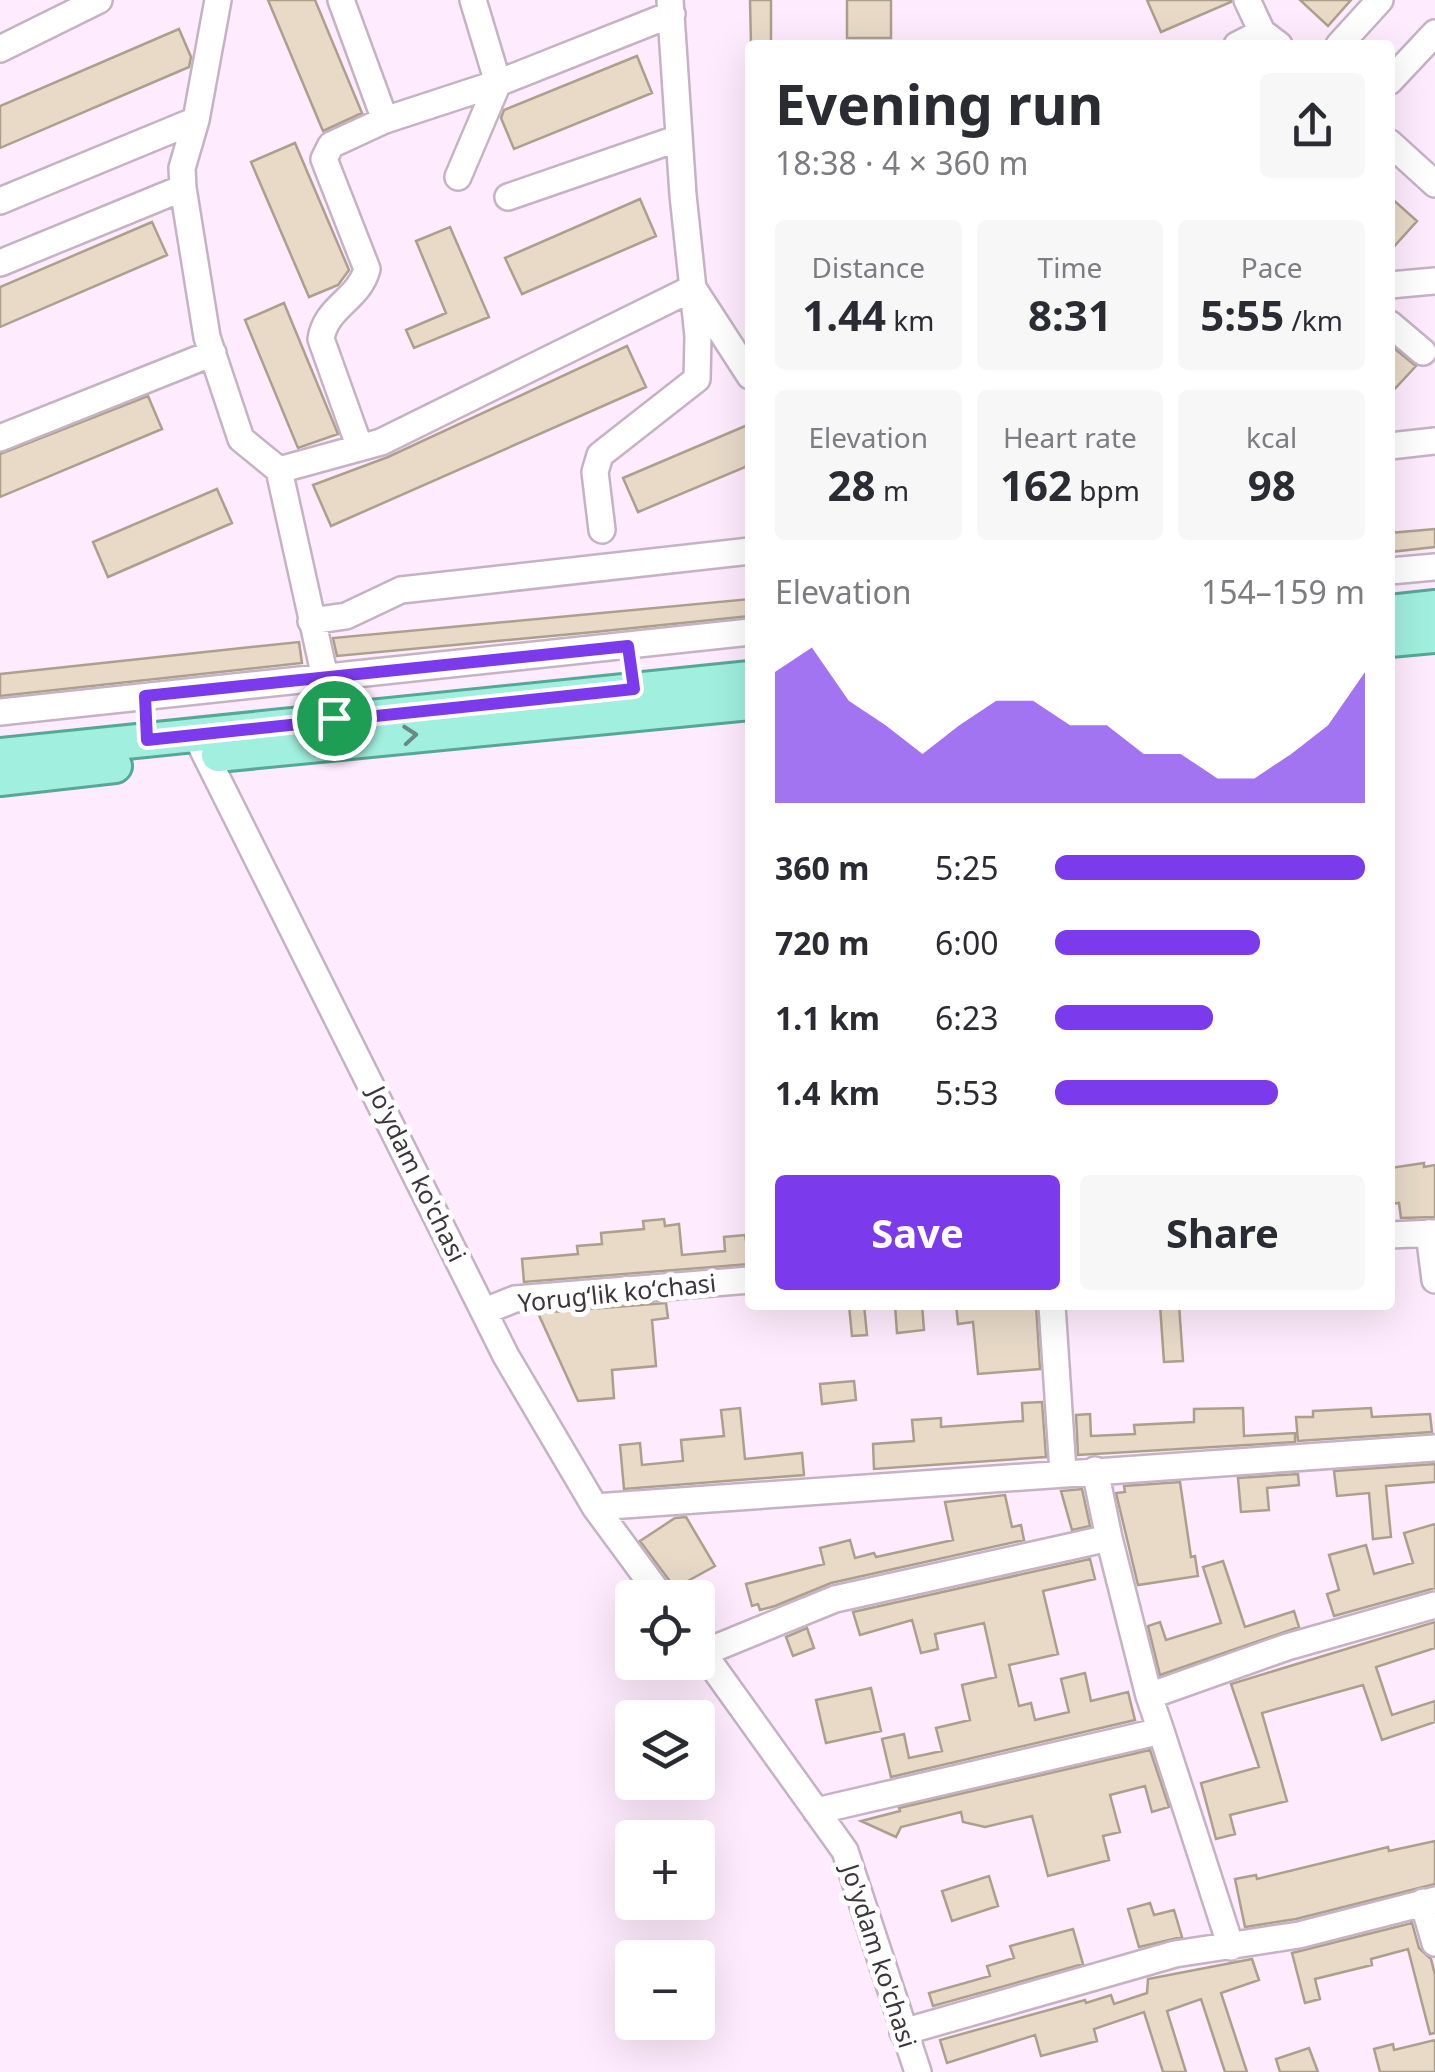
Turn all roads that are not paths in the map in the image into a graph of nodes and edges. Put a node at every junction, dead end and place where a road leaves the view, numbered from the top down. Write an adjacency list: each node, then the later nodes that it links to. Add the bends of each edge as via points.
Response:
1 (100, 0): 11 (street)
2 (218, 0): 14 (street)
3 (341, 0): 15 (street)
4 (473, 0): 13 (street)
5 (1247, 0): 9 (street)
6 (1380, 0): 10 (street)
7 (671, 7): 13 (street); 16 (street)
8 (1435, 33): 12 (street)
9 (1270, 38)
10 (1344, 40)
11 (0, 49)
12 (1395, 76)
13 (498, 83): 15 (street); 18 (street)
14 (196, 120): 20 (street, via 182,168); 22 (street)
15 (385, 120): 34 (street, via 331,145 324,159 367,268 363,284 324,322 321,338)
16 (679, 138): 21 (street); 26 (street)
17 (1395, 148): 19 (street)
18 (458, 178)
19 (1435, 184)
20 (184, 188): 23 (street); 29 (street)
21 (508, 197)
22 (0, 201)
23 (0, 263)
24 (1435, 281): 25 (street)
25 (1395, 285)
26 (693, 288): 30 (street); 34 (street); 36 (street, via 696,379 600,455 595,472)
27 (1395, 328): 28 (street)
28 (1422, 352)
29 (213, 354): 31 (street); 35 (street, via 241,439)
30 (745, 368)
31 (0, 438)
32 (1435, 441): 33 (street)
33 (1395, 445)
34 (360, 448): 35 (street)
35 (279, 470): 42 (street)
36 (602, 530)
37 (745, 552): 42 (street, via 401,590 346,616)
38 (1435, 567): 39 (street)
39 (1395, 571)
40 (1435, 607): 41 (main road)
41 (1395, 611)
42 (311, 621): 48 (street)
43 (745, 633): 46 (street)
44 (1435, 636): 45 (main road)
45 (1395, 640)
46 (628, 646): 48 (street); 49 (street)
47 (745, 678): 49 (main road)
48 (323, 679): 50 (street); 53 (street)
49 (634, 689): 53 (main road)
50 (145, 696): 52 (street); 54 (street)
51 (745, 704): 55 (main road, one-way to 51)
52 (0, 712)
53 (334, 718): 55 (main road)
54 (147, 740): 55 (main road); 56 (main road)
55 (200, 746): 57 (main road); 63 (street, Jo'ydam ko'chasi)
56 (0, 755)
57 (0, 778)
58 (1432, 1233): 59 (street); 61 (street)
59 (1395, 1235)
60 (745, 1280): 63 (street, Yorugʻlik koʻchasi, via 516,1300)
61 (1435, 1280)
62 (1052, 1310): 66 (street)
63 (485, 1311): 67 (street, Jo'ydam ko'chasi)
64 (1435, 1448): 65 (street)
65 (1094, 1470): 66 (street); 68 (street)
66 (1063, 1472): 67 (street)
67 (595, 1507): 69 (street, Jo'ydam ko'chasi)
68 (1109, 1538): 71 (street, via 835,1600); 73 (street)
69 (649, 1580)
70 (1435, 1605): 73 (street)
71 (715, 1644)
72 (715, 1671): 75 (street, Jo'ydam ko'chasi)
73 (1149, 1696): 74 (street)
74 (1161, 1731): 75 (street); 78 (street)
75 (816, 1810): 79 (street, Jo'ydam ko'chasi, via 845,1851)
76 (1429, 1901): 77 (street); 78 (street)
77 (1435, 1943)
78 (1231, 1947): 79 (street, via 1175,1954)
79 (903, 2032): 80 (street, Jo'ydam ko'chasi)
80 (918, 2072)

